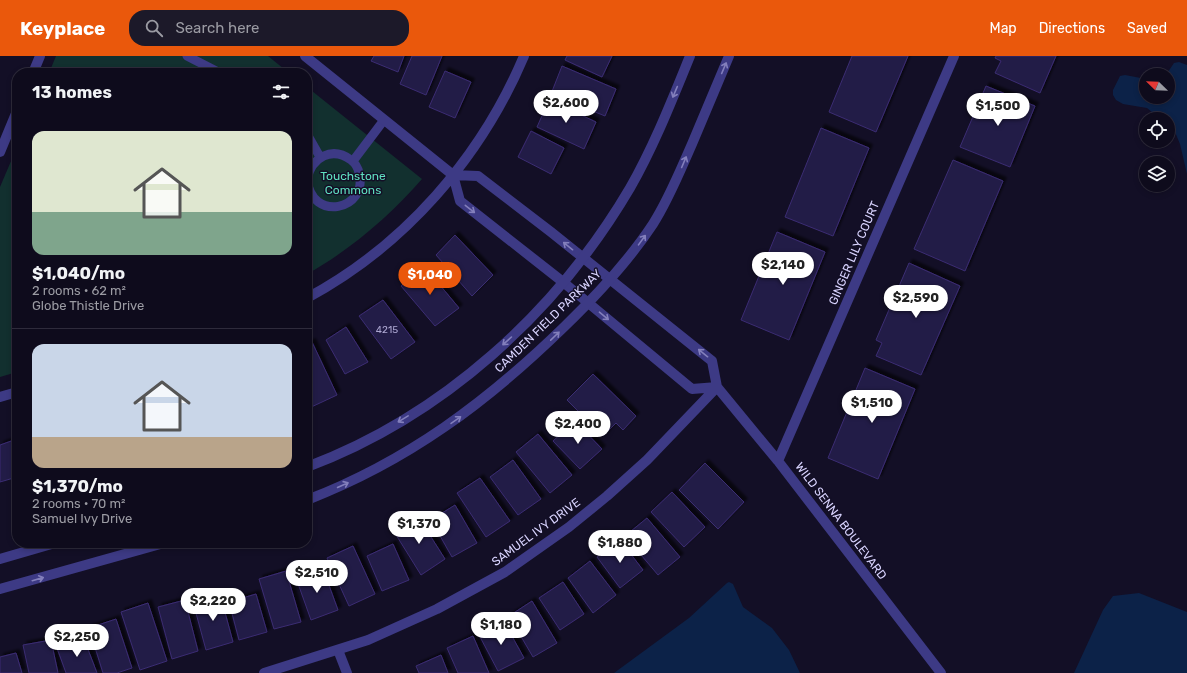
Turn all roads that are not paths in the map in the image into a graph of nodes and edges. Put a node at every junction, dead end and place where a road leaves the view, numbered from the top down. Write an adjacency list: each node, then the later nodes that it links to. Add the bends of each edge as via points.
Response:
1 (40, 56): 8 (street)
2 (187, 56): 9 (lane)
3 (305, 56): 10 (street)
4 (524, 56): 17 (street, via 489,124)
5 (690, 56): 19 (street, CAMDEN FIELD PARKWAY, one-way to 19, via 637,174)
6 (729, 56): 20 (street, CAMDEN FIELD PARKWAY, one-way to 6, via 643,238 667,199)
7 (954, 56): 27 (street, GINGER LILY COURT)
8 (35, 68)
9 (210, 68)
10 (384, 120): 15 (lane); 17 (street)
11 (12, 123): 13 (street)
12 (312, 143): 14 (lane)
13 (0, 152)
14 (320, 157): 15 (lane, via 337,154); 16 (lane)
15 (353, 161): 18 (lane, via 358,168 360,186 351,201 335,207 326,206)
16 (312, 166)
17 (453, 175): 19 (street, WILD SENNA BOULEVARD, one-way to 17, via 478,176); 21 (street, one-way to 21, via 460,201); 22 (street, via 420,213 389,242 358,267)
18 (312, 196)
19 (583, 257): 20 (street, WILD SENNA BOULEVARD); 21 (street, CAMDEN FIELD PARKWAY)
20 (610, 279): 23 (street, CAMDEN FIELD PARKWAY); 24 (street, WILD SENNA BOULEVARD, one-way to 20, via 712,361)
21 (563, 282): 23 (street); 28 (street, CAMDEN FIELD PARKWAY, one-way to 28, via 527,324 480,366 448,390 375,436)
22 (312, 295)
23 (588, 303): 24 (street, one-way to 24, via 692,388); 29 (street, CAMDEN FIELD PARKWAY, one-way to 23, via 402,455 470,410 514,375)
24 (717, 387): 27 (street, WILD SENNA BOULEVARD); 34 (street, SAMUEL IVY DRIVE, via 647,460 569,527 536,551 505,572 437,609 368,640)
25 (12, 393): 26 (street)
26 (0, 397)
27 (778, 461): 37 (street, WILD SENNA BOULEVARD)
28 (312, 465)
29 (312, 498)
30 (38, 548): 32 (street)
31 (146, 548): 33 (street, one-way to 31)
32 (0, 559)
33 (0, 589)
34 (338, 650): 35 (street, SAMUEL IVY DRIVE); 36 (street)
35 (264, 673)
36 (347, 673)
37 (941, 673)

